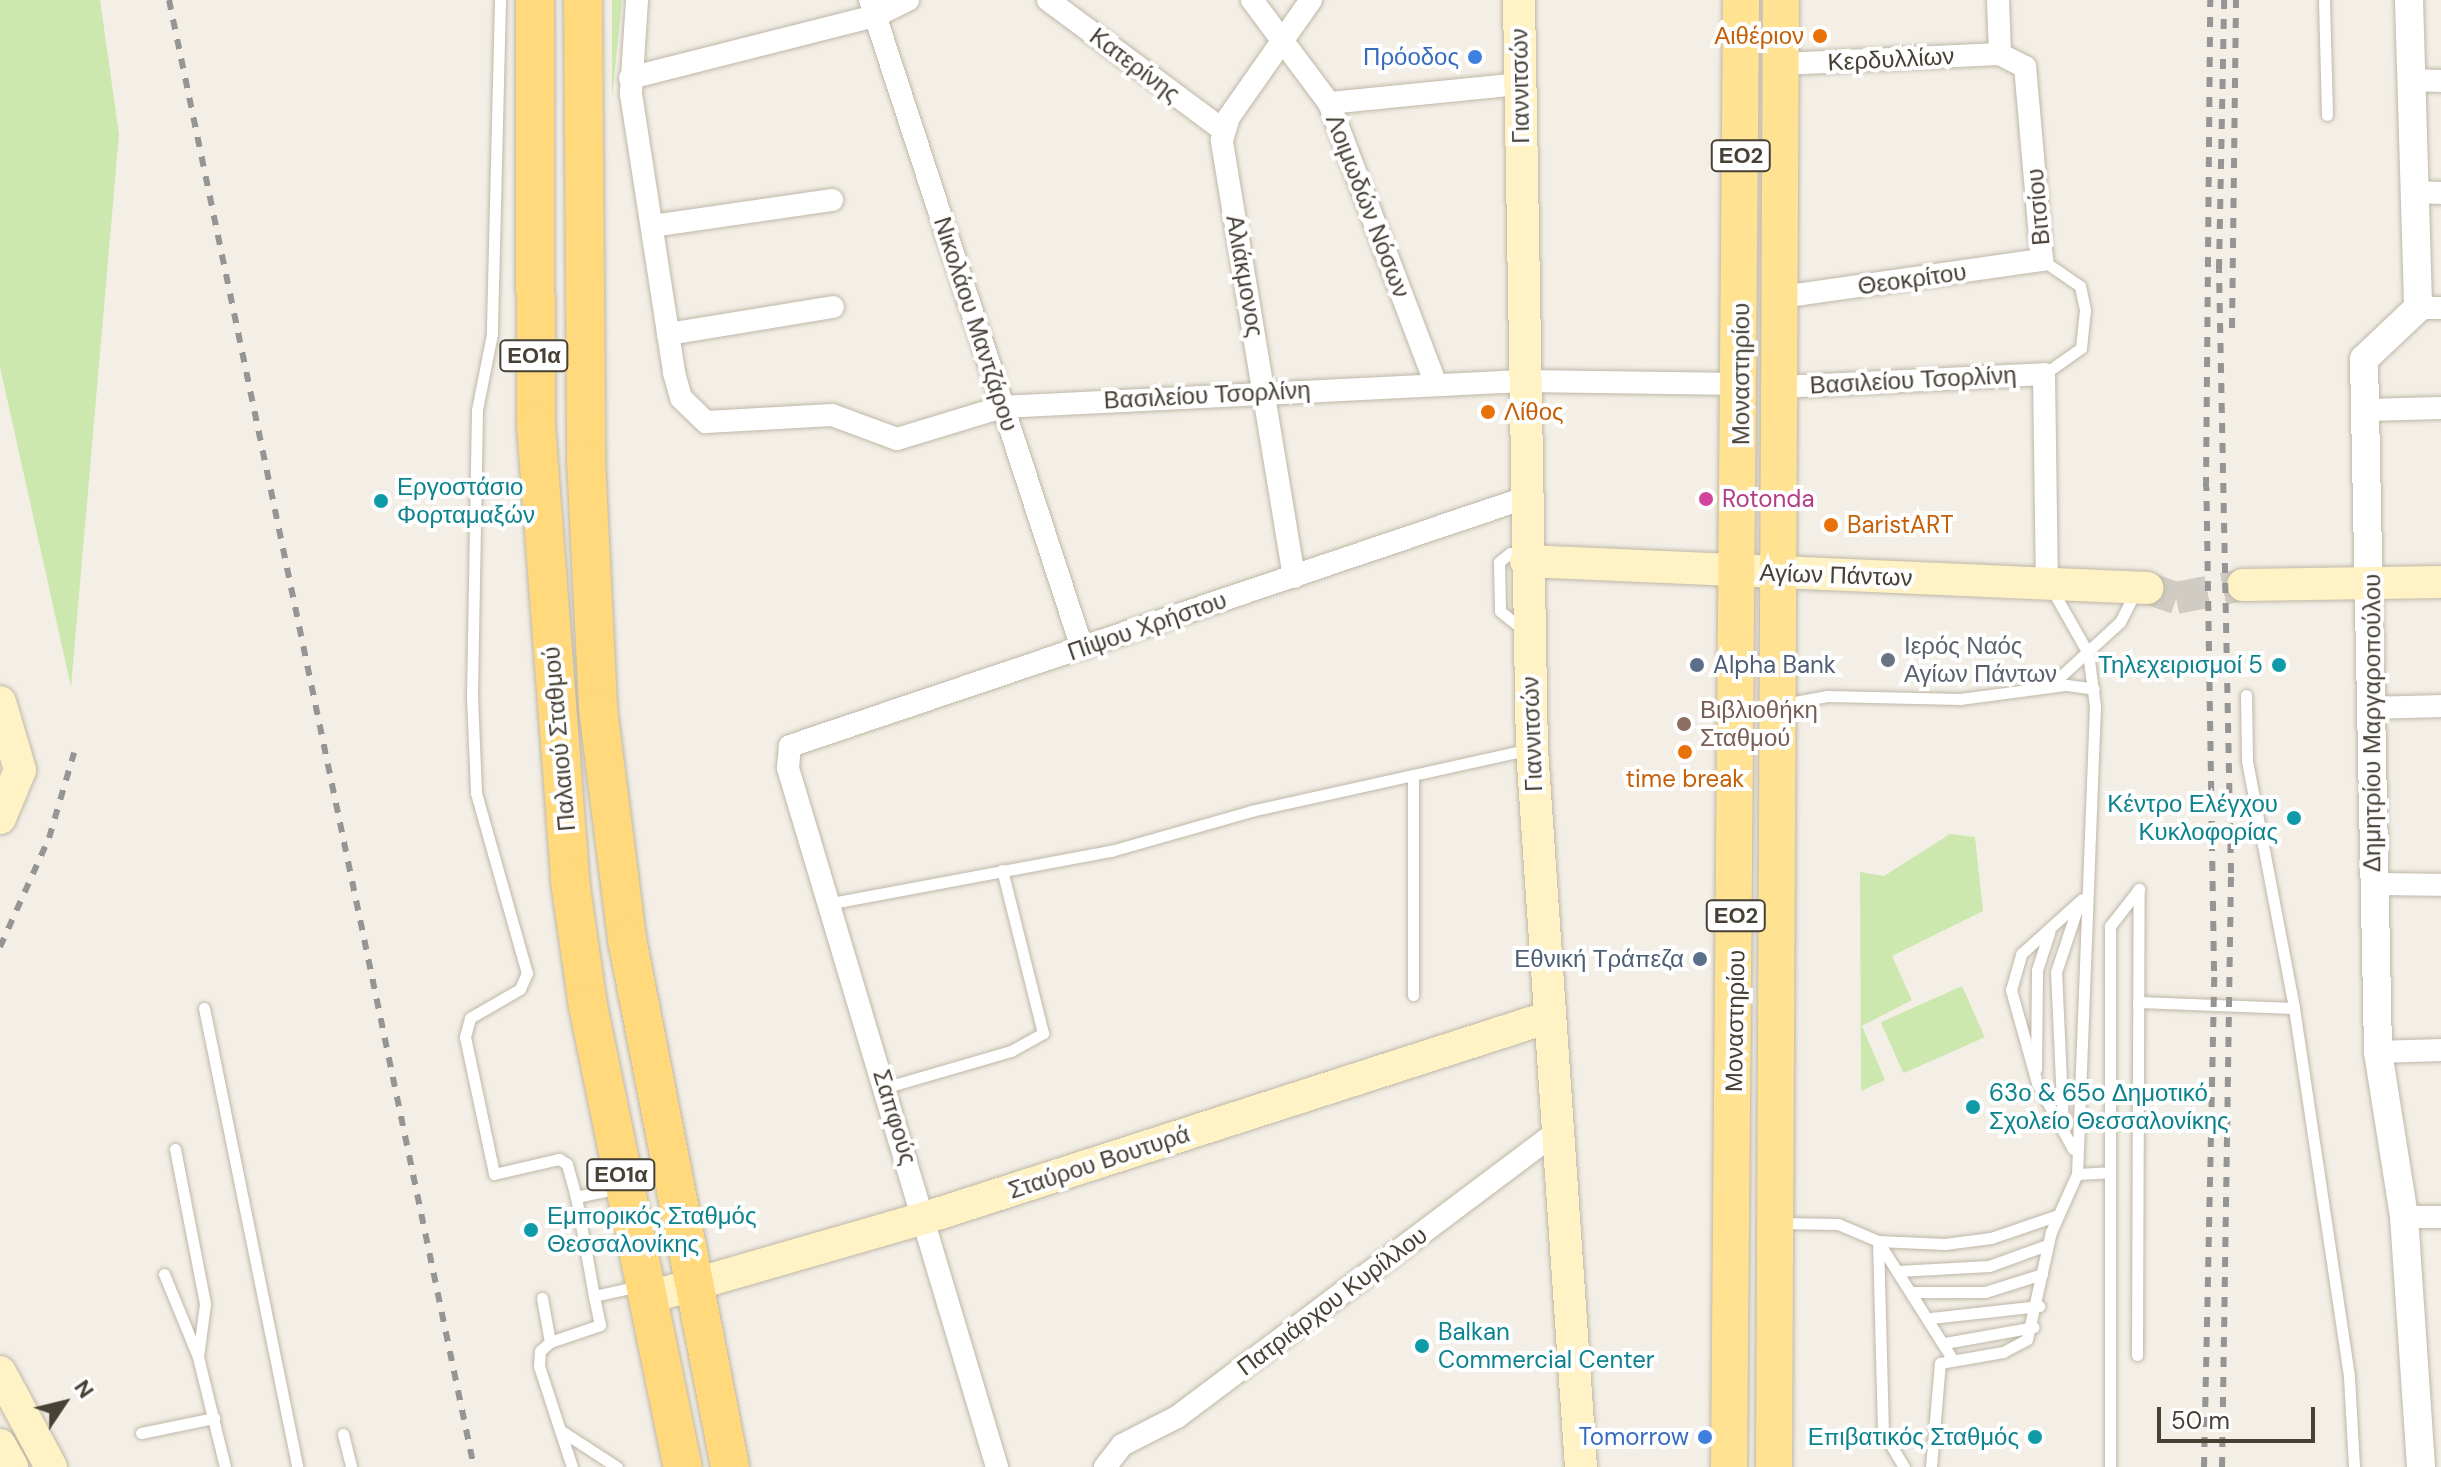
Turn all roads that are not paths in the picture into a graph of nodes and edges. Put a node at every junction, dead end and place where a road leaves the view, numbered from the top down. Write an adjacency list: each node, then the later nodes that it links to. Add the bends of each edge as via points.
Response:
1 (500, 0): 91 (lane, via 492,334 477,410 473,728 476,793 527,973 520,989 470,1018 465,1037 494,1174 559,1159)
2 (535, 0): 90 (highway, Παλαιού Σταθμού / ΕΟ1α, via 536,425 555,712 581,966)
3 (583, 0): 102 (highway, Παλαιού Σταθμού / ΕΟ1α, via 586,460 598,709 627,939)
4 (637, 0): 19 (street)
5 (908, 0): 15 (street)
6 (1048, 0): 25 (street, Κατερίνης)
7 (1252, 0): 16 (street, Λοιμωδών Νόσων)
8 (1311, 0): 16 (street)
9 (1519, 0): 22 (main road, Γιαννιτσών)
10 (1741, 0): 37 (main road, Μοναστηρίου / ΕΟ2)
11 (1781, 0): 18 (main road, Μοναστηρίου / ΕΟ2)
12 (1998, 0): 17 (street)
13 (2324, 0): 24 (lane)
14 (2409, 0): 20 (street, Δημητρίου Μαργαροπούλου)
15 (872, 8): 19 (street); 40 (street, Νικολάου Μαντζάρου)
16 (1281, 39): 23 (street, Λοιμωδών Νόσων); 25 (street)
17 (2000, 54): 18 (street, Κερδυλλίων); 29 (street, Βιτσίου, via 2025,67)
18 (1781, 64): 30 (main road, Μοναστηρίου / ΕΟ2)
19 (630, 78): 28 (street)
20 (2411, 80): 21 (street); 26 (street, Δημητρίου Μαργαροπούλου)
21 (2441, 81)
22 (1520, 84): 23 (street); 35 (main road, Γιαννιτσών)
23 (1329, 103): 36 (street, Λοιμωδών Νόσων)
24 (2327, 115)
25 (1223, 130): 39 (street, Αλιάκμονος)
26 (2428, 193): 32 (street, Δημητρίου Μαργαροπούλου)
27 (832, 200): 28 (street)
28 (652, 226): 33 (street)
29 (2042, 260): 30 (street, Θεοκρίτου); 34 (lane, Βιτσίου, via 2080,286 2085,310 2081,348)
30 (1781, 297): 38 (main road, Μοναστηρίου / ΕΟ2)
31 (833, 307): 33 (street)
32 (2429, 308): 42 (street, Δημητρίου Μαργαροπούλου, via 2364,359)
33 (668, 334): 40 (street, Βασιλείου Τσορλίνη, via 688,408 714,424 832,415 893,439)
34 (2044, 374): 38 (street, Βασιλείου Τσορλίνη); 50 (street)
35 (1523, 381): 36 (street, Βασιλείου Τσορλίνη); 37 (street, Βασιλείου Τσορλίνη); 45 (main road, Γιαννιτσών)
36 (1436, 384): 39 (street, Βασιλείου Τσορλίνη)
37 (1741, 384): 47 (main road, Μοναστηρίου / ΕΟ2)
38 (1781, 387): 48 (main road, Μοναστηρίου / ΕΟ2)
39 (1265, 391): 40 (street, Βασιλείου Τσορλίνη); 49 (street, Αλιάκμονος)
40 (1002, 407): 56 (street, Νικολάου Μαντζάρου)
41 (2441, 408): 42 (street)
42 (2367, 410): 51 (street, Δημητρίου Μαργαροπούλου)
43 (1793, 432): 44 (lane)
44 (1793, 447)
45 (1525, 498): 46 (main road, Γιαννιτσών); 49 (street, Πίψου Χρήστου)
46 (1518, 557): 47 (main road, Αγίων Πάντων); 55 (lane, via 1499,562 1500,611); 65 (main road, Γιαννιτσών)
47 (1741, 571): 48 (main road, Αγίων Πάντων); 135 (main road, Μοναστηρίου / ΕΟ2)
48 (1782, 573): 50 (main road, Αγίων Πάντων); 62 (main road, Μοναστηρίου / ΕΟ2)
49 (1294, 577): 56 (street, Πίψου Χρήστου)
50 (2047, 581): 54 (main road, Αγίων Πάντων); 57 (lane)
51 (2371, 581): 52 (main road); 53 (main road); 64 (street, Δημητρίου Μαργαροπούλου)
52 (2441, 582)
53 (2243, 585)
54 (2142, 588): 57 (lane, via 2126,615)
55 (1516, 624)
56 (1082, 648): 66 (street, Πίψου Χρήστου, via 790,746)
57 (2088, 653): 58 (lane); 59 (lane)
58 (2048, 688): 59 (lane); 62 (lane, via 1960,699 1815,697)
59 (2094, 689): 70 (lane)
60 (2246, 695): 79 (lane, via 2247,761)
61 (0, 702): 68 (main road, via 20,770)
62 (1780, 706): 96 (main road, Μοναστηρίου / ΕΟ2)
63 (2441, 706): 64 (street)
64 (2371, 708): 71 (street, Δημητρίου Μαργαροπούλου)
65 (1532, 749): 67 (lane); 80 (main road, Γιαννιτσών)
66 (788, 768): 74 (street, Σαπφούς)
67 (1413, 775): 69 (lane, via 1111,851); 76 (lane)
68 (1, 812)
69 (1002, 870): 74 (lane); 84 (lane, via 1043,1033 1011,1051)
70 (2093, 883): 73 (lane); 86 (lane, via 2083,1100)
71 (2373, 884): 72 (street); 82 (street, Δημητρίου Μαργαροπούλου)
72 (2441, 885)
73 (2082, 899): 75 (lane); 86 (lane, via 2055,985 2057,1098)
74 (832, 903): 84 (street, Σαπφούς)
75 (2056, 921): 83 (lane, via 2037,970); 83 (lane, via 2021,954 2011,982 2014,1014)
76 (1413, 995)
77 (2138, 1002): 79 (lane); 88 (lane, via 2139,889 2110,926); 112 (lane)
78 (204, 1008): 126 (lane)
79 (2294, 1008): 140 (lane, via 2349,1377)
80 (1549, 1017): 85 (main road, Γιαννιτσών); 95 (main road, Σταύρου Βουτυρά)
81 (2441, 1050): 82 (street)
82 (2378, 1052): 93 (street, Δημητρίου Μαργαροπούλου)
83 (2037, 1083): 86 (lane)
84 (887, 1087): 95 (street, Σαπφούς)
85 (1559, 1130): 133 (street, Πατριάρχου Κυρίλλου, via 1177,1417 1122,1445); 134 (main road, Γιαννιτσών)
86 (2071, 1145): 89 (lane)
87 (175, 1149): 113 (lane, via 205,1304)
88 (2110, 1172): 89 (lane); 139 (lane)
89 (2077, 1174): 92 (lane)
90 (623, 1187): 91 (lane); 103 (highway, Παλαιού Σταθμού / ΕΟ1α)
91 (576, 1197): 105 (lane)
92 (2058, 1215): 97 (lane, via 1967,1243); 98 (lane)
93 (2404, 1217): 94 (street); 141 (street, Δημητρίου Μαργαροπούλου)
94 (2441, 1217)
95 (925, 1218): 102 (main road, Σταύρου Βουτυρά); 132 (street, Σαπφούς)
96 (1774, 1223): 97 (lane, via 1838,1224); 136 (main road, Μοναστηρίου / ΕΟ2)
97 (1878, 1241): 99 (lane); 137 (lane, via 1881,1417 1888,1449)
98 (2047, 1245): 99 (lane, via 1989,1266); 101 (lane)
99 (1898, 1271): 104 (lane)
100 (164, 1274): 113 (lane)
101 (2042, 1274): 104 (lane, via 1985,1292); 107 (lane)
102 (692, 1288): 103 (main road, Σταύρου Βουτυρά); 131 (highway, Παλαιού Σταθμού / ΕΟ1α)
103 (646, 1291): 105 (lane); 130 (highway, Παλαιού Σταθμού / ΕΟ1α)
104 (1912, 1292): 108 (lane)
105 (594, 1296): 110 (lane, via 600,1325)
106 (542, 1298): 110 (lane)
107 (2039, 1306): 108 (lane); 109 (lane)
108 (1931, 1318): 111 (lane)
109 (2034, 1327): 111 (lane); 114 (lane, via 2008,1351)
110 (550, 1342): 118 (lane, via 538,1358)
111 (1945, 1343): 114 (lane)
112 (2137, 1355)
113 (198, 1357): 117 (lane)
114 (1951, 1357): 138 (lane, via 1940,1363)
115 (0, 1372): 123 (main road)
116 (32, 1416): 124 (lane, via 42,1418)
117 (214, 1418): 119 (lane); 125 (lane)
118 (560, 1430): 128 (lane); 129 (lane)
119 (141, 1433)
120 (343, 1434): 127 (lane)
121 (0, 1445): 122 (main road)
122 (12, 1467)
123 (51, 1467)
124 (62, 1467)
125 (225, 1467)
126 (297, 1467)
127 (351, 1467)
128 (572, 1467)
129 (617, 1467)
130 (683, 1467)
131 (730, 1467)
132 (997, 1467)
133 (1105, 1467)
134 (1581, 1467)
135 (1729, 1467)
136 (1774, 1467)
137 (1904, 1467)
138 (1931, 1467)
139 (2110, 1467)
140 (2354, 1467)
141 (2421, 1467)

